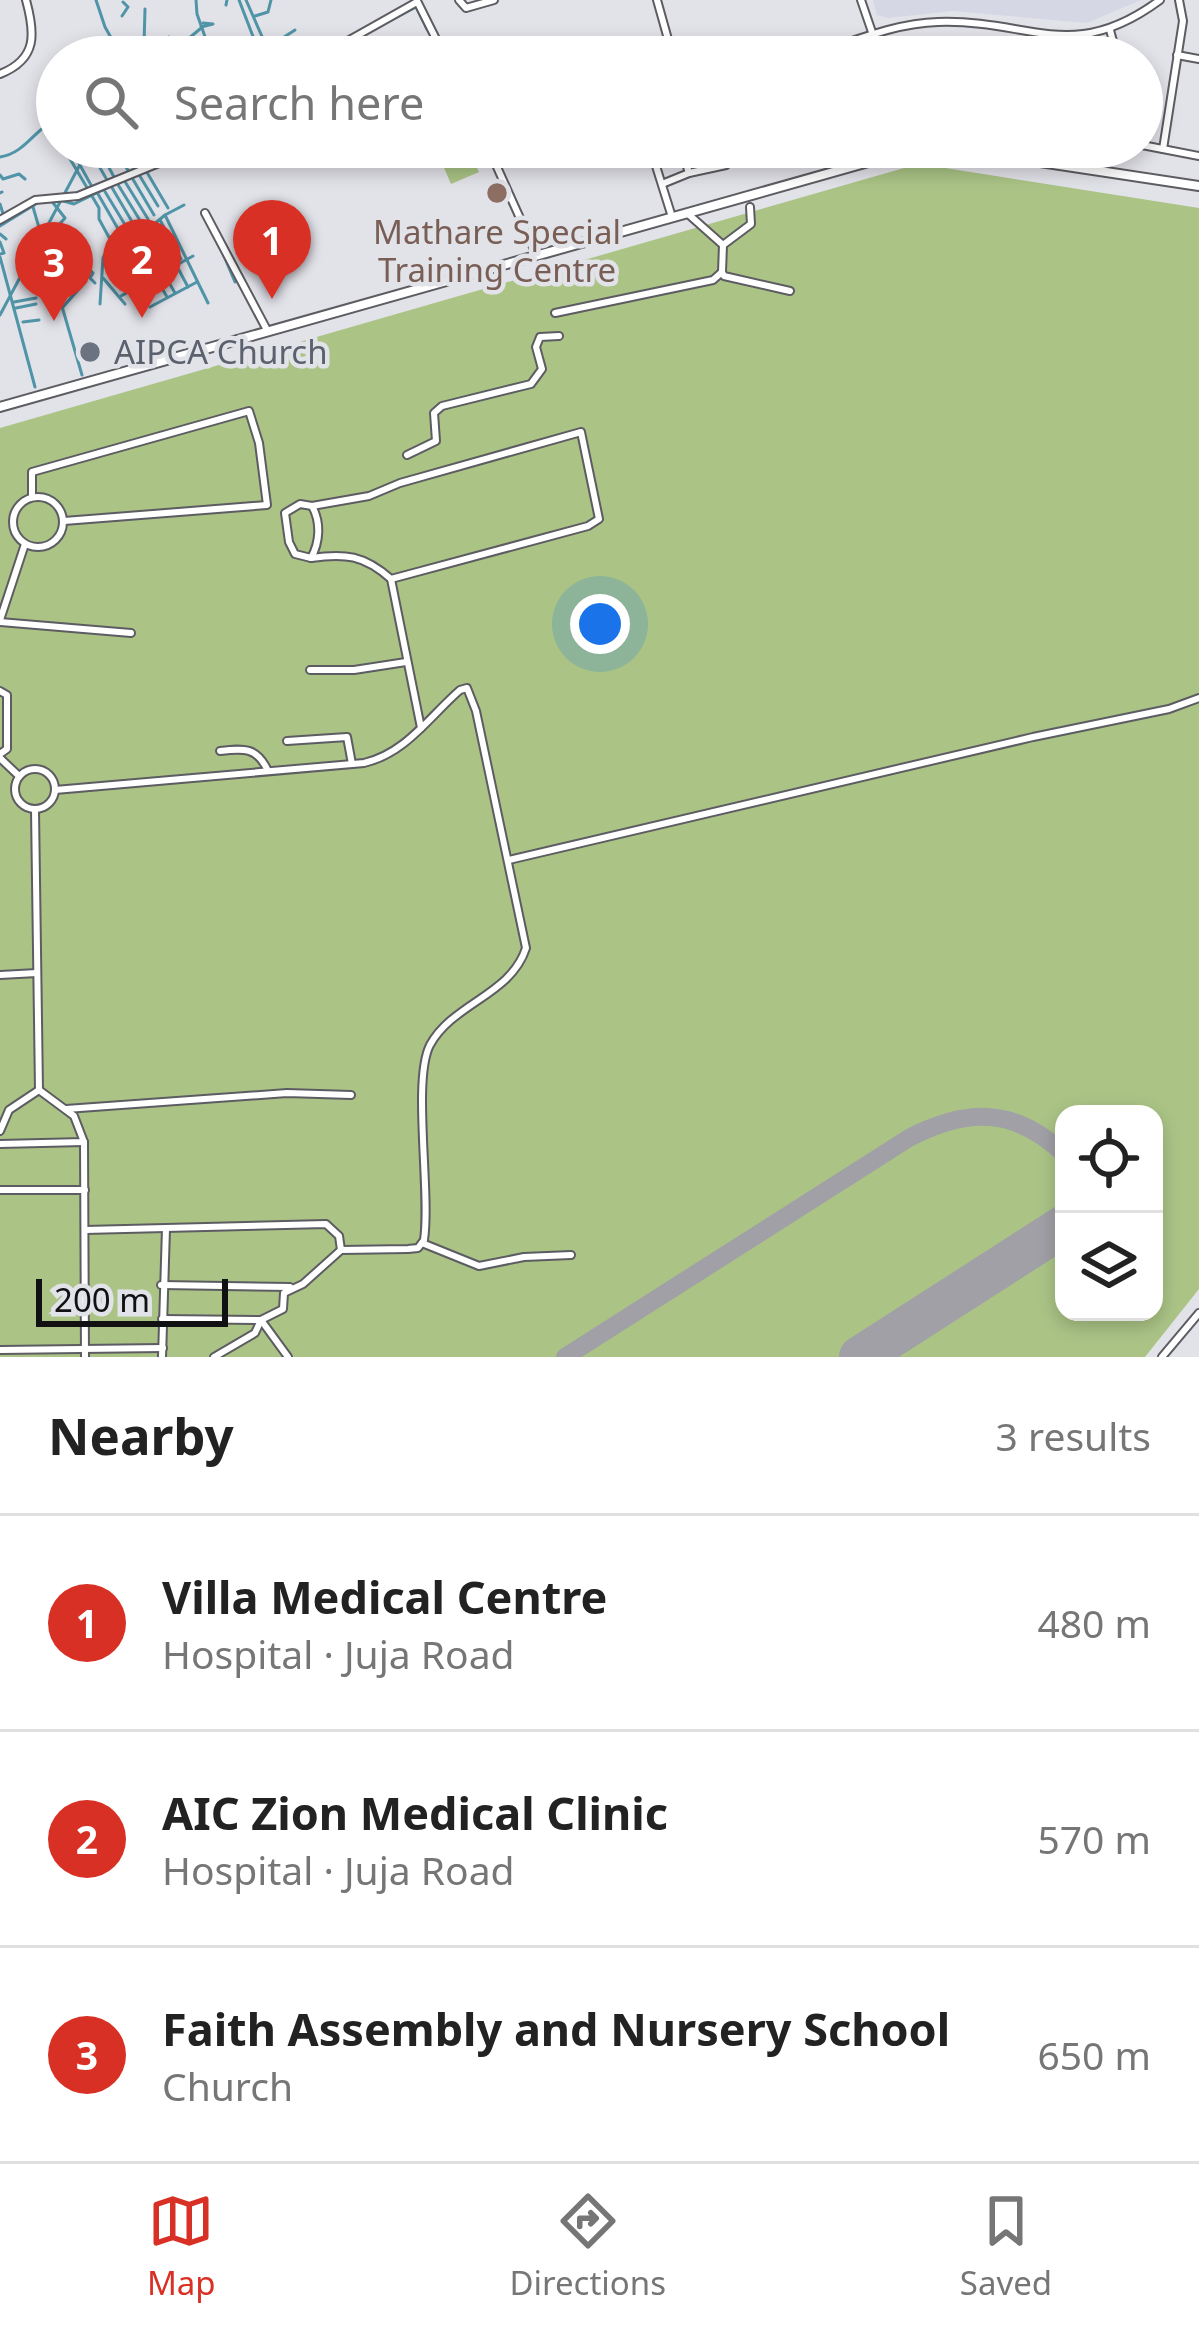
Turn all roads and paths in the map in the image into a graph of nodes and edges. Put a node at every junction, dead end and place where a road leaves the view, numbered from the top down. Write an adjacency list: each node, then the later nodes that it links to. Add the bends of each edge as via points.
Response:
1 (26, 0): 21 (street, via 33,42)
2 (494, 0): 8 (street)
3 (657, 0): 14 (street)
4 (861, 0): 10 (street)
5 (1160, 0): 9 (street)
6 (1180, 0): 19 (street)
7 (417, 1): 12 (street); 13 (street)
8 (461, 3)
9 (1110, 30): 17 (street); 18 (street)
10 (873, 35): 11 (street, via 938,22); 15 (street)
11 (1042, 35): 16 (street)
12 (356, 36)
13 (434, 36)
14 (667, 36)
15 (870, 36)
16 (1053, 36)
17 (1071, 36)
18 (1112, 36)
19 (1177, 56): 20 (street); 22 (street)
20 (1199, 59)
21 (0, 74)
22 (1163, 149): 23 (street)
23 (1199, 156)
24 (147, 168): 38 (street, via 78,196 34,200)
25 (497, 168): 40 (street)
26 (657, 168): 32 (street)
27 (688, 168): 31 (street)
28 (710, 168): 31 (street)
29 (844, 168): 35 (main road)
30 (1077, 168): 33 (main road)
31 (689, 172): 32 (street)
32 (662, 184): 37 (street)
33 (1199, 186)
34 (750, 208): 39 (street, via 751,224)
35 (687, 212): 37 (main road); 39 (street)
36 (205, 213): 44 (street)
37 (672, 218): 40 (main road)
38 (0, 220)
39 (723, 245): 41 (street)
40 (537, 256): 44 (main road)
41 (722, 272): 42 (street); 43 (street, via 693,287)
42 (790, 291)
43 (555, 313)
44 (267, 330): 46 (main road)
45 (559, 336): 47 (street, via 540,337 542,369 531,384 442,406 434,412 436,441)
46 (0, 406)
47 (407, 455)
48 (32, 497): 49 (street, via 32,472 249,411); 52 (street, via 53,501); 53 (street, via 20,503 13,525)
49 (267, 505): 51 (street); 52 (street)
50 (313, 506): 51 (street); 54 (street, via 318,546); 55 (street, via 581,431 599,519)
51 (286, 513): 54 (street, via 295,554)
52 (64, 521): 53 (street, via 53,542)
53 (25, 544): 56 (street)
54 (311, 557): 55 (street, via 357,556)
55 (391, 579): 58 (street)
56 (0, 621): 57 (street)
57 (131, 633)
58 (406, 662): 59 (street); 62 (street)
59 (310, 670)
60 (0, 691): 65 (street, via 7,695 8,749)
61 (1199, 698): 71 (street)
62 (422, 728): 66 (street, via 384,758); 71 (street, via 467,688)
63 (287, 741): 66 (street, via 347,737)
64 (220, 751): 67 (street, via 245,748)
65 (0, 756): 68 (street)
66 (352, 764): 67 (street)
67 (268, 771): 69 (street)
68 (20, 776): 69 (street, via 46,773); 70 (street, via 19,802)
69 (55, 790): 70 (street)
70 (35, 810): 72 (street)
71 (509, 860): 84 (street, via 526,949 519,971 444,1026 423,1060)
72 (38, 974): 73 (street); 74 (street)
73 (0, 975)
74 (39, 1090): 76 (street); 77 (street, via 9,1110)
75 (351, 1095): 76 (street)
76 (66, 1109): 78 (street)
77 (0, 1131)
78 (85, 1142): 79 (street); 81 (street)
79 (0, 1144)
80 (0, 1190): 81 (street)
81 (85, 1190): 83 (street)
82 (166, 1229): 83 (street); 85 (street, via 326,1224); 88 (street)
83 (85, 1230): 93 (street)
84 (422, 1243): 85 (street); 86 (street, via 479,1266)
85 (341, 1250): 87 (street)
86 (571, 1255)
87 (303, 1284): 88 (street); 91 (street, via 284,1293 283,1310)
88 (161, 1285): 90 (street)
89 (1199, 1312): 97 (street)
90 (162, 1319): 91 (street); 94 (street)
91 (261, 1320): 95 (street, via 255,1333); 96 (street)
92 (0, 1350): 93 (street)
93 (85, 1352): 94 (street)
94 (162, 1353)
95 (214, 1357)
96 (288, 1357)
97 (1162, 1357)

